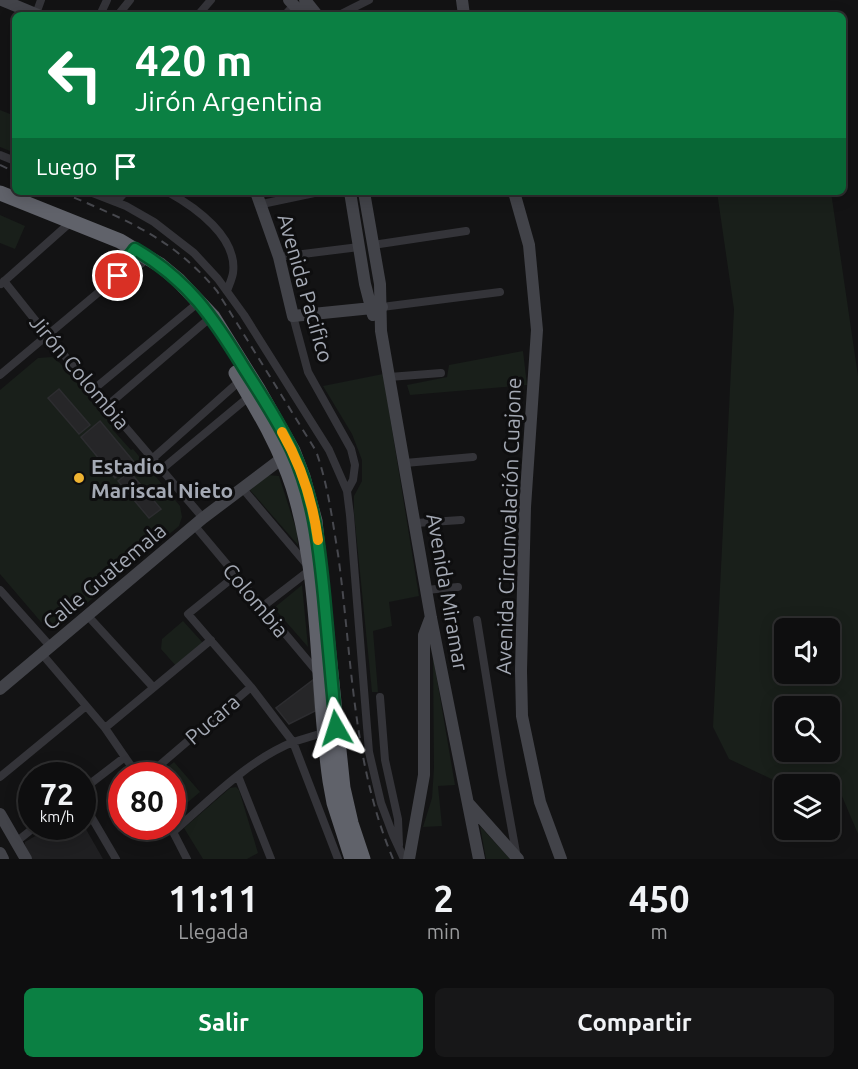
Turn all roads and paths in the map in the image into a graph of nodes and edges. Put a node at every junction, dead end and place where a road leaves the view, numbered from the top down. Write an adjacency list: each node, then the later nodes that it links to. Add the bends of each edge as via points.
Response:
1 (2, 0): 6 (main road)
2 (130, 0): 7 (street)
3 (211, 0): 8 (street)
4 (369, 0): 11 (street)
5 (301, 1): 9 (street); 10 (main road)
6 (32, 12)
7 (120, 12)
8 (201, 12)
9 (288, 12)
10 (314, 12)
11 (345, 12)
12 (0, 193): 24 (highway)
13 (98, 195): 22 (street)
14 (122, 195): 22 (street)
15 (172, 195): 32 (street, via 219,231 232,256 233,272)
16 (258, 195): 23 (main road, Avenida Pacifico)
17 (290, 195): 23 (street)
18 (350, 195): 27 (main road, Avenida Miramar)
19 (365, 195): 26 (main road, Avenida Miramar)
20 (515, 195): 103 (main road, Avenida Circunvalación Cuajone, via 529,245 537,330 525,507 522,716 540,802)
21 (0, 202): 24 (highway)
22 (116, 202): 32 (street, via 180,241 207,265)
23 (262, 204): 29 (main road, Avenida Pacifico)
24 (69, 225): 28 (highway); 31 (street)
25 (466, 231): 26 (street)
26 (373, 245): 35 (main road, Avenida Miramar)
27 (359, 247): 29 (street); 35 (main road, Avenida Miramar)
28 (138, 257): 30 (street, via 122,266); 30 (street, via 129,274); 34 (highway)
29 (279, 257): 36 (main road, Avenida Pacifico)
30 (118, 276): 38 (street)
31 (2, 283): 38 (street, Jirón Colombia)
32 (227, 291): 52 (street, via 329,450)
33 (500, 292): 35 (street)
34 (196, 305): 37 (highway); 43 (street)
35 (376, 308): 36 (main road); 42 (main road, Avenida Miramar)
36 (294, 316): 52 (street, Avenida Pacifico, via 308,372 351,449 355,465)
37 (208, 320): 41 (highway); 45 (street)
38 (47, 335): 40 (street); 43 (street, Jirón Colombia)
39 (441, 373): 42 (street)
40 (0, 375)
41 (244, 377): 44 (highway); 48 (street)
42 (389, 377): 49 (main road, Avenida Miramar)
43 (94, 388): 45 (street, Jirón Colombia)
44 (254, 393): 46 (highway); 50 (street)
45 (108, 405): 48 (street, Jirón Colombia)
46 (287, 454): 51 (main road, Calle Guatemala); 56 (highway); 74 (highway, via 303,477 315,521)
47 (473, 457): 49 (street)
48 (152, 459): 50 (street, Jirón Colombia)
49 (405, 463): 55 (main road, Avenida Miramar)
50 (162, 469): 54 (street, Jirón Colombia)
51 (243, 489): 54 (main road, Calle Guatemala); 56 (street)
52 (347, 491): 89 (street, via 369,752 381,803)
53 (461, 520): 55 (street)
54 (199, 521): 57 (street, Colombia); 62 (main road, Calle Guatemala)
55 (416, 524): 59 (main road, Avenida Miramar)
56 (310, 569): 61 (street); 67 (highway)
57 (235, 576): 61 (street, Colombia); 65 (street, via 188,614)
58 (459, 587): 59 (street)
59 (426, 590): 63 (main road, Avenida Miramar)
60 (1, 594): 66 (street)
61 (262, 607): 67 (street, Colombia)
62 (87, 615): 66 (main road, Calle Guatemala); 68 (street)
63 (431, 618): 82 (main road, Avenida Miramar); 100 (main road, via 424,634 424,775)
64 (477, 620): 102 (street)
65 (211, 640): 68 (street); 69 (street)
66 (46, 650): 70 (main road, Calle Guatemala); 72 (street)
67 (319, 674): 74 (highway)
68 (153, 687): 73 (street)
69 (250, 687): 75 (street); 78 (street, Pucara)
70 (0, 689)
71 (380, 698): 89 (street)
72 (85, 707): 73 (street); 80 (street)
73 (105, 728): 76 (street)
74 (330, 730): 75 (street); 97 (highway, via 334,803); 98 (highway)
75 (293, 742): 79 (street, via 277,748); 96 (street)
76 (125, 757): 77 (street); 81 (street)
77 (128, 762)
78 (163, 762)
79 (238, 776): 84 (street); 91 (street)
80 (0, 777)
81 (96, 779)
82 (469, 804): 101 (main road, Avenida Miramar); 102 (main road)
83 (0, 814): 88 (main road)
84 (186, 818)
85 (96, 825): 94 (street)
86 (18, 840): 88 (street)
87 (178, 840): 95 (street)
88 (16, 842): 93 (main road)
89 (399, 848): 99 (street)
90 (0, 853): 92 (main road)
91 (269, 858)
92 (3, 859)
93 (26, 859)
94 (116, 859)
95 (187, 859)
96 (338, 859)
97 (352, 859)
98 (363, 859)
99 (404, 859)
100 (409, 859)
101 (479, 859)
102 (518, 859)
103 (561, 859)

